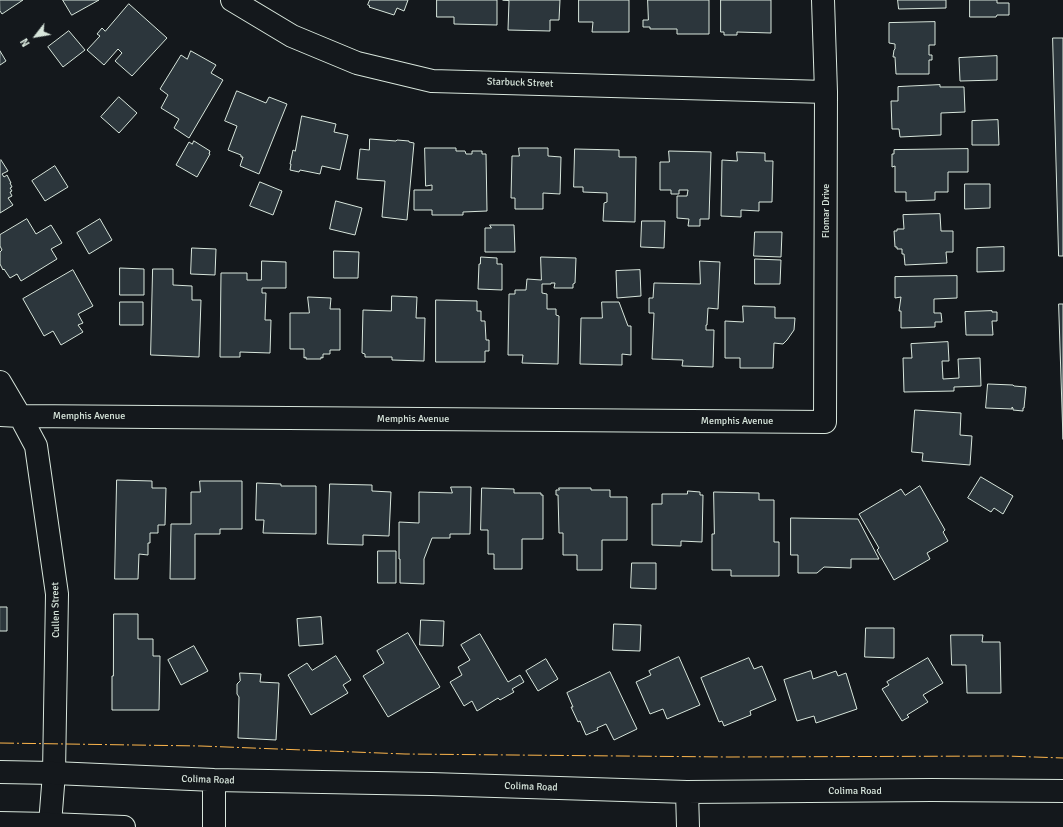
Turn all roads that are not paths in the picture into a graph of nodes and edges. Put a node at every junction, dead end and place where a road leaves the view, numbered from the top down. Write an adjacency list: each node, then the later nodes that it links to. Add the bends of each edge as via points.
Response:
1 (232, 0): 3 (street, Starbuck Street, via 292,36 357,63 432,81)
2 (823, 0): 3 (street, Flomar Drive)
3 (826, 92): 6 (street, Flomar Drive)
4 (0, 382): 5 (street, Cullen Street)
5 (10, 415): 6 (street, Memphis Avenue); 8 (street, Cullen Street, via 36,446 57,594)
6 (825, 422)
7 (0, 772): 8 (street, Colima Road)
8 (54, 773): 9 (street, Colima Road); 13 (street, Cullen Street)
9 (214, 780): 11 (street, Colima Road); 15 (street)
10 (1063, 791): 11 (street, Colima Road)
11 (687, 792): 16 (street)
12 (0, 823): 13 (street)
13 (50, 824): 14 (street)
14 (124, 827)
15 (214, 827)
16 (688, 827)

